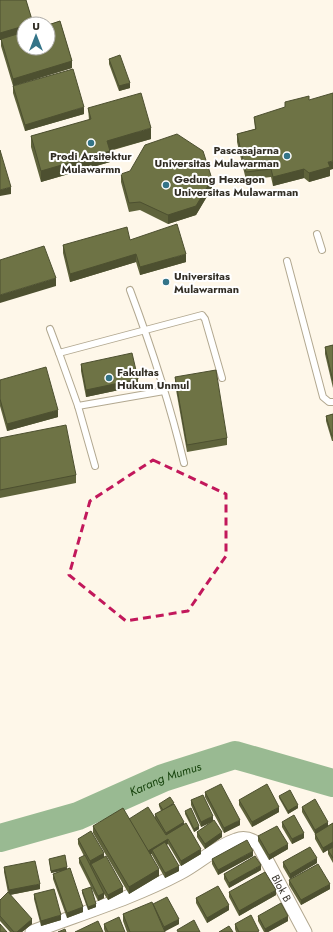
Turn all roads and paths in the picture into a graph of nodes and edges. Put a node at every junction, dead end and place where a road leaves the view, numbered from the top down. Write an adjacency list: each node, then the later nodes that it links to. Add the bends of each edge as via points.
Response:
1 (317, 234): 2 (lane)
2 (322, 250)
3 (287, 261): 10 (lane, via 323,397)
4 (130, 290): 6 (lane)
5 (50, 329): 7 (lane)
6 (145, 329): 7 (lane); 8 (lane, via 204,316); 9 (lane)
7 (59, 353): 11 (lane)
8 (222, 378)
9 (164, 391): 11 (lane); 12 (lane)
10 (333, 402)
11 (78, 406): 13 (lane)
12 (184, 463)
13 (94, 466)
14 (32, 932): 15 (street, Blok B, via 134,894 181,872 237,839 252,839 258,844)
15 (305, 932)

